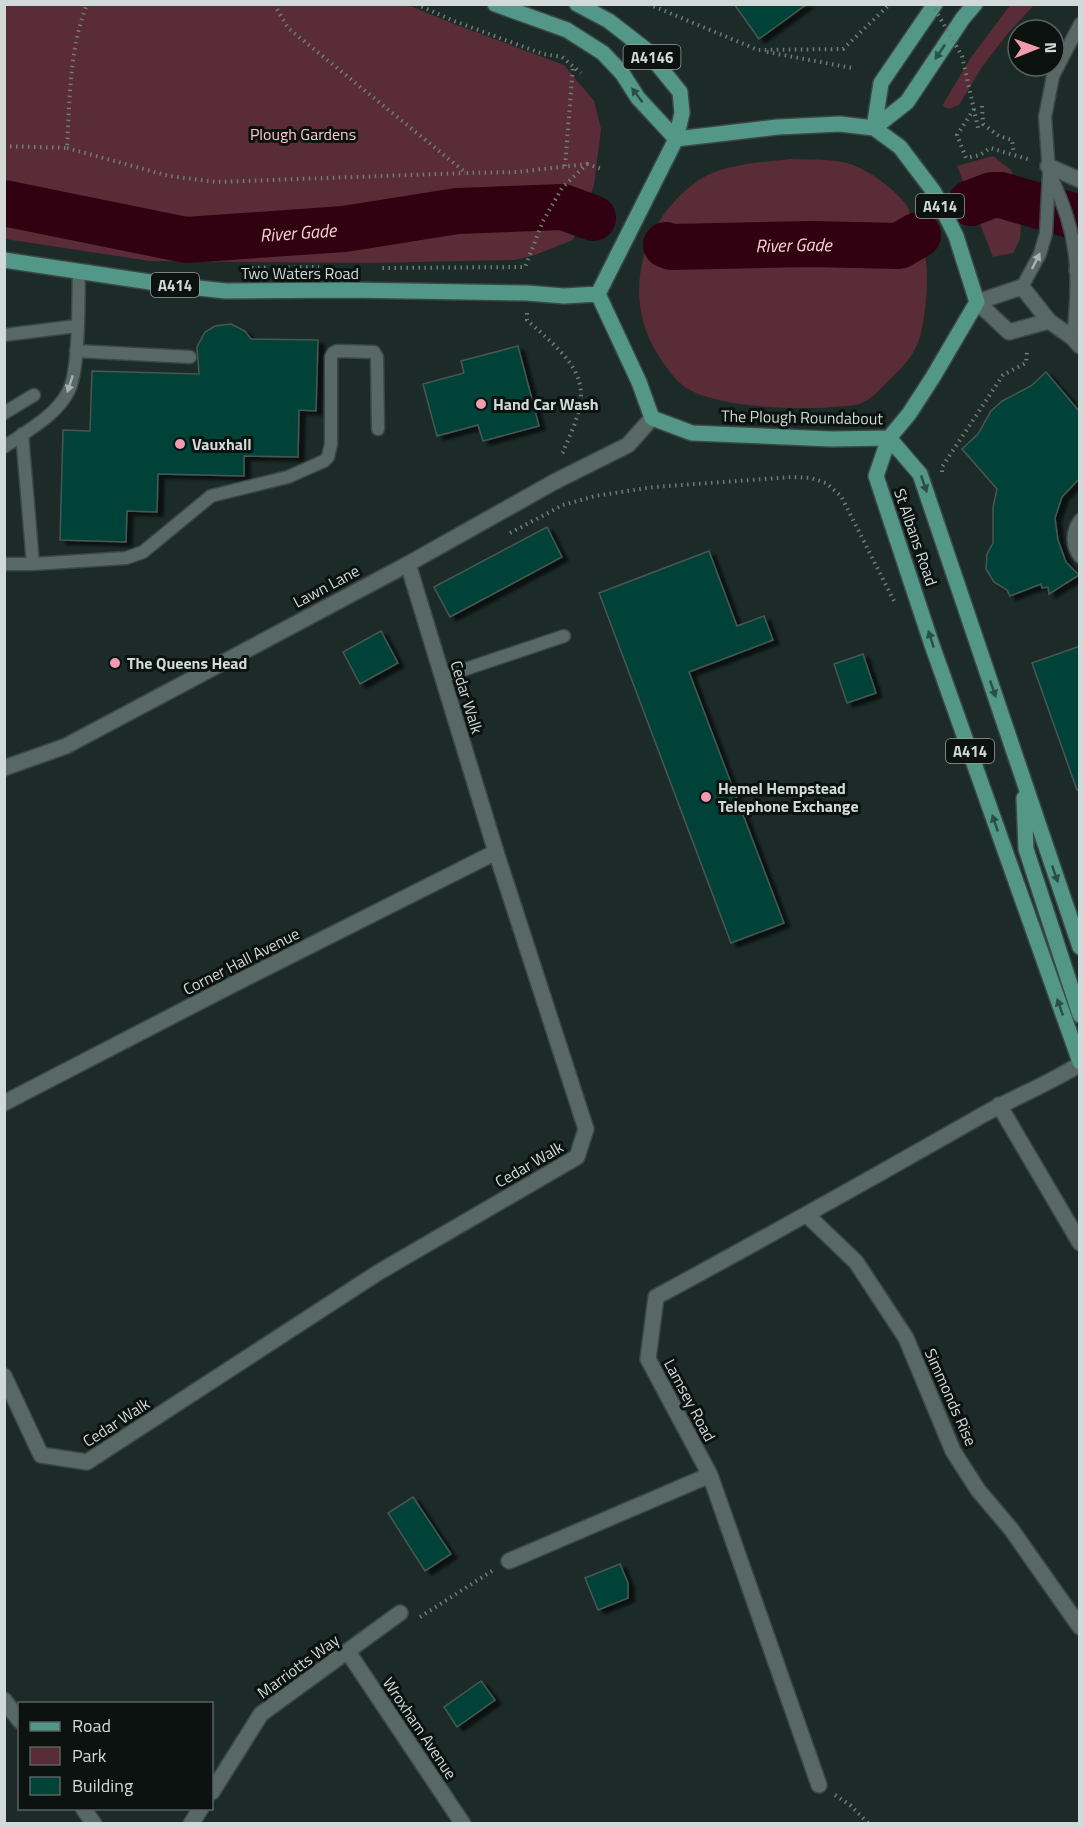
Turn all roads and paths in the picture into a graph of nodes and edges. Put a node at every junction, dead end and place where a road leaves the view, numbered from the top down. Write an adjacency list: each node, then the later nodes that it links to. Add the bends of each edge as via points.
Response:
1 (87, 4): 21 (path, via 73,53)
2 (274, 4): 27 (path, via 288,28)
3 (416, 4): 12 (path, via 543,54 562,57)
4 (495, 4): 19 (main road, one-way to 4, via 603,53 567,30)
5 (577, 4): 19 (main road, A4146, via 609,21 645,49 680,92 682,113)
6 (648, 4): 11 (path)
7 (890, 4): 11 (path, via 843,48)
8 (934, 4): 16 (path, bridge, via 962,56); 17 (main road, via 881,83)
9 (975, 4): 17 (main road, one-way to 17, via 908,102)
10 (1080, 24): 26 (lane, via 1053,76 1045,117)
11 (758, 50): 13 (path)
12 (573, 67): 14 (path); 24 (path)
13 (852, 68)
14 (580, 73)
15 (982, 106): 22 (path, via 983,124 1012,140)
16 (974, 109): 18 (path, bridge); 22 (path, via 957,135 966,158 990,148)
17 (874, 128): 19 (main road, A414, via 840,124 778,127); 37 (main road, A414, via 900,147 934,192 956,236)
18 (979, 132)
19 (676, 139): 36 (main road)
20 (4, 146): 21 (path)
21 (67, 148): 27 (path, via 169,176 216,182)
22 (1014, 154): 26 (path)
23 (587, 164): 24 (path); 25 (path); 31 (path, via 562,188 525,267)
24 (565, 166): 27 (path)
25 (602, 169)
26 (1049, 170): 28 (street); 34 (lane, via 1063,202); 35 (lane, one-way to 26, via 1040,254 1046,232)
27 (466, 173)
28 (1080, 180)
29 (4, 260): 33 (main road, Two Waters Road / A414)
30 (324, 267): 32 (path)
31 (368, 267)
32 (237, 268)
33 (79, 271): 36 (main road, Two Waters Road / A414, via 226,291); 40 (lane)
34 (1078, 272): 42 (lane)
35 (1022, 287): 37 (street); 39 (street)
36 (598, 294): 48 (main road)
37 (977, 302): 39 (street, via 1009,332); 51 (main road, The Plough Roundabout / A414, via 933,377)
38 (527, 309): 53 (path, via 527,320 569,361 580,383 575,420 563,452)
39 (1048, 321): 42 (street)
40 (77, 326): 41 (lane); 43 (lane)
41 (4, 335)
42 (1076, 342)
43 (76, 351): 45 (lane); 50 (lane, one-way to 50, via 69,392)
44 (1028, 352): 54 (path, via 1026,363 1003,375 942,467)
45 (190, 357)
46 (34, 395): 47 (lane)
47 (4, 413)
48 (652, 418): 51 (main road, The Plough Roundabout, via 692,433); 60 (street, Lawn Lane, via 628,445)
49 (378, 429): 59 (lane, via 377,357 374,352 337,351 331,357 331,444 324,461 288,477 211,496 136,555)
50 (22, 434): 52 (lane); 59 (lane)
51 (889, 438): 65 (main road, St Albans Road / A414, one-way to 65, via 920,474); 69 (main road, St Albans Road / A414, one-way to 51, via 876,476)
52 (4, 447)
53 (555, 458)
54 (942, 475)
55 (563, 505): 61 (path, via 595,495 654,487 811,478 826,483 841,496)
56 (1080, 520): 57 (lane, via 1073,530 1075,550)
57 (1080, 557)
58 (4, 564): 59 (lane)
59 (33, 564)
60 (408, 564): 63 (street, Cedar Walk); 64 (street, Lawn Lane, via 66,746)
61 (895, 603)
62 (564, 636): 63 (lane)
63 (442, 678): 66 (street, Cedar Walk)
64 (4, 768)
65 (1023, 780): 67 (main road, St Albans Road / A414, one-way to 67); 68 (main road, A414, via 1026,849)
66 (496, 852): 70 (street, Corner Hall Avenue); 74 (street, Cedar Walk, via 586,1130 577,1157 379,1272 87,1462 41,1455)
67 (1080, 947)
68 (1080, 1015)
69 (1080, 1063): 71 (street, Lamsey Road, via 1055,1081)
70 (4, 1103)
71 (999, 1105): 72 (street, Lamsey Road); 73 (street)
72 (807, 1215): 75 (street, Lamsey Road, via 656,1297 648,1359); 78 (street, Simmonds Rise, via 856,1262 906,1338 952,1451)
73 (1080, 1243)
74 (4, 1376)
75 (710, 1475): 76 (street); 82 (street, Lamsey Road)
76 (509, 1561): 77 (path, via 417,1618)
77 (400, 1613): 79 (street, Marriotts Way)
78 (1080, 1628)
79 (348, 1652): 83 (street, Marriotts Way, via 261,1714); 88 (street, Wroxham Avenue)
80 (4, 1700): 81 (street)
81 (18, 1718)
82 (819, 1785): 89 (path, via 850,1805)
83 (213, 1790)
84 (84, 1810): 86 (street)
85 (200, 1810): 87 (street)
86 (94, 1824)
87 (191, 1824)
88 (463, 1824)
89 (869, 1824)

